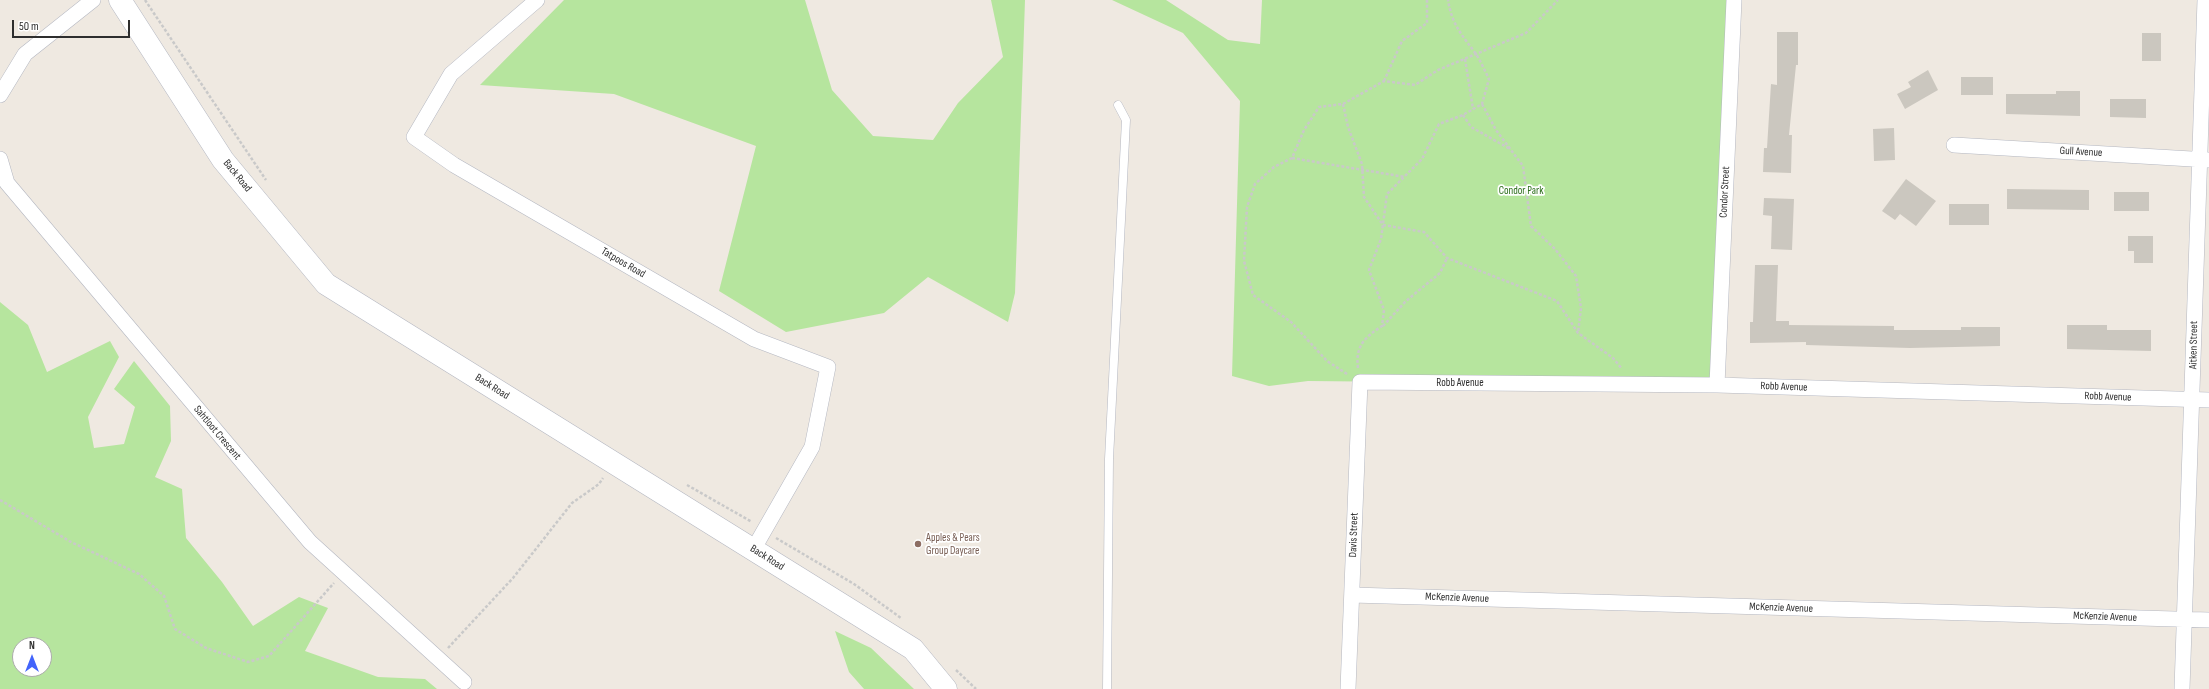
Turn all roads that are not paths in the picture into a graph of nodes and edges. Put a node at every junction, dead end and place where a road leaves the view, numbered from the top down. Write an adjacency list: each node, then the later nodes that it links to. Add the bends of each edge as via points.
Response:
1 (93, 0): 6 (street, via 25,54)
2 (120, 0): 15 (street, Back Road, via 223,160 326,284)
3 (537, 0): 15 (street, Tatpoos Road, via 451,74 414,137 454,165 754,339 828,367 812,447)
4 (1734, 0): 12 (street, Condor Street)
5 (2205, 0): 10 (street, Aitken Street)
6 (0, 95)
7 (1118, 105): 21 (lane, via 1126,120 1109,459)
8 (1954, 145): 10 (street, Gull Avenue)
9 (0, 159): 19 (street, Sahtloot Crescent, via 8,183 310,542)
10 (2204, 160): 13 (street, Aitken Street)
11 (1360, 382): 12 (street, Robb Avenue); 16 (street, Davis Street)
12 (1717, 385): 13 (street, Robb Avenue)
13 (2193, 399): 14 (street, Robb Avenue); 17 (street, Aitken Street)
14 (2209, 400)
15 (754, 550): 20 (street, Back Road, via 913,649)
16 (1352, 595): 17 (street, McKenzie Avenue); 22 (street, Davis Street)
17 (2184, 620): 18 (street, McKenzie Avenue); 23 (street, Aitken Street)
18 (2209, 620)
19 (464, 682)
20 (946, 689)
21 (1107, 689)
22 (1348, 689)
23 (2182, 689)

